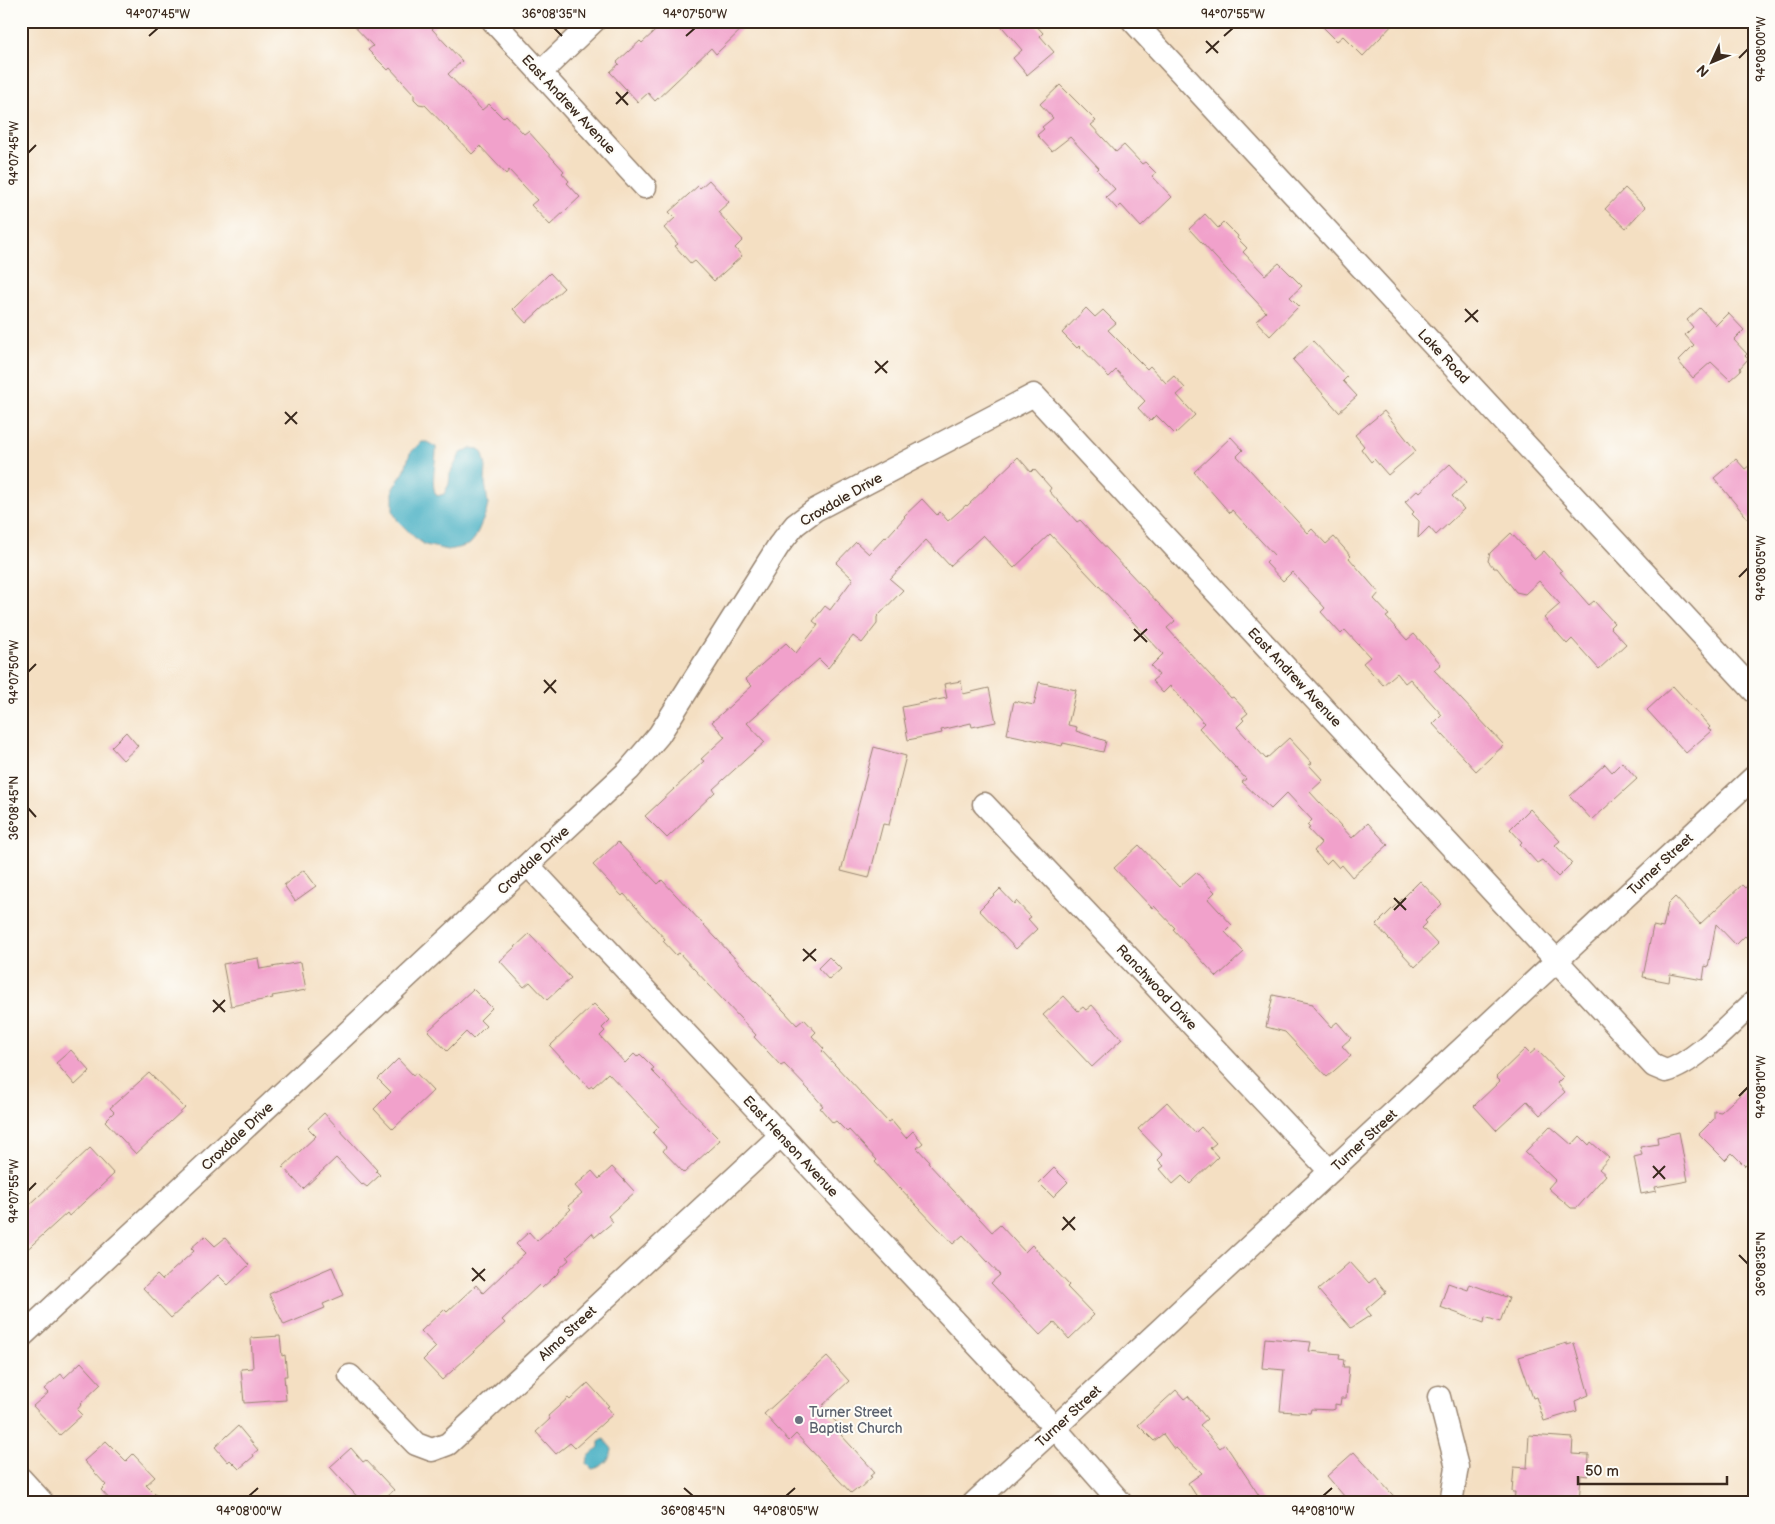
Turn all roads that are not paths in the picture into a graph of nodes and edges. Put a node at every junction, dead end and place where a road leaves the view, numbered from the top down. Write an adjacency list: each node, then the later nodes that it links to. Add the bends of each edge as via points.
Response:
1 (492, 21): 4 (street, East Andrew Avenue)
2 (594, 21): 4 (street)
3 (1134, 21): 7 (street, Lake Road)
4 (540, 73): 5 (street, East Andrew Avenue)
5 (645, 187)
6 (1034, 395): 10 (street, Croxdale Drive, via 815,510 795,525 779,545 659,735 629,770); 11 (street, East Andrew Avenue)
7 (1754, 691)
8 (1754, 777): 11 (street, Turner Street)
9 (984, 804): 14 (street, Ranchwood Drive)
10 (528, 865): 13 (street, East Henson Avenue); 15 (street, Croxdale Drive)
11 (1557, 960): 12 (street, East Andrew Avenue, via 1643,1055 1666,1072 1692,1059); 14 (street, Turner Street)
12 (1754, 1002)
13 (781, 1135): 16 (street, Alma Street, via 448,1444 432,1450 416,1444); 18 (street, East Henson Avenue)
14 (1330, 1171): 18 (street, Turner Street)
15 (21, 1337)
16 (350, 1376)
17 (1439, 1397): 23 (street, via 1457,1467)
18 (1055, 1428): 21 (street, Turner Street); 22 (street, East Henson Avenue)
19 (21, 1479): 20 (street)
20 (43, 1503)
21 (974, 1503)
22 (1121, 1503)
23 (1451, 1503)

